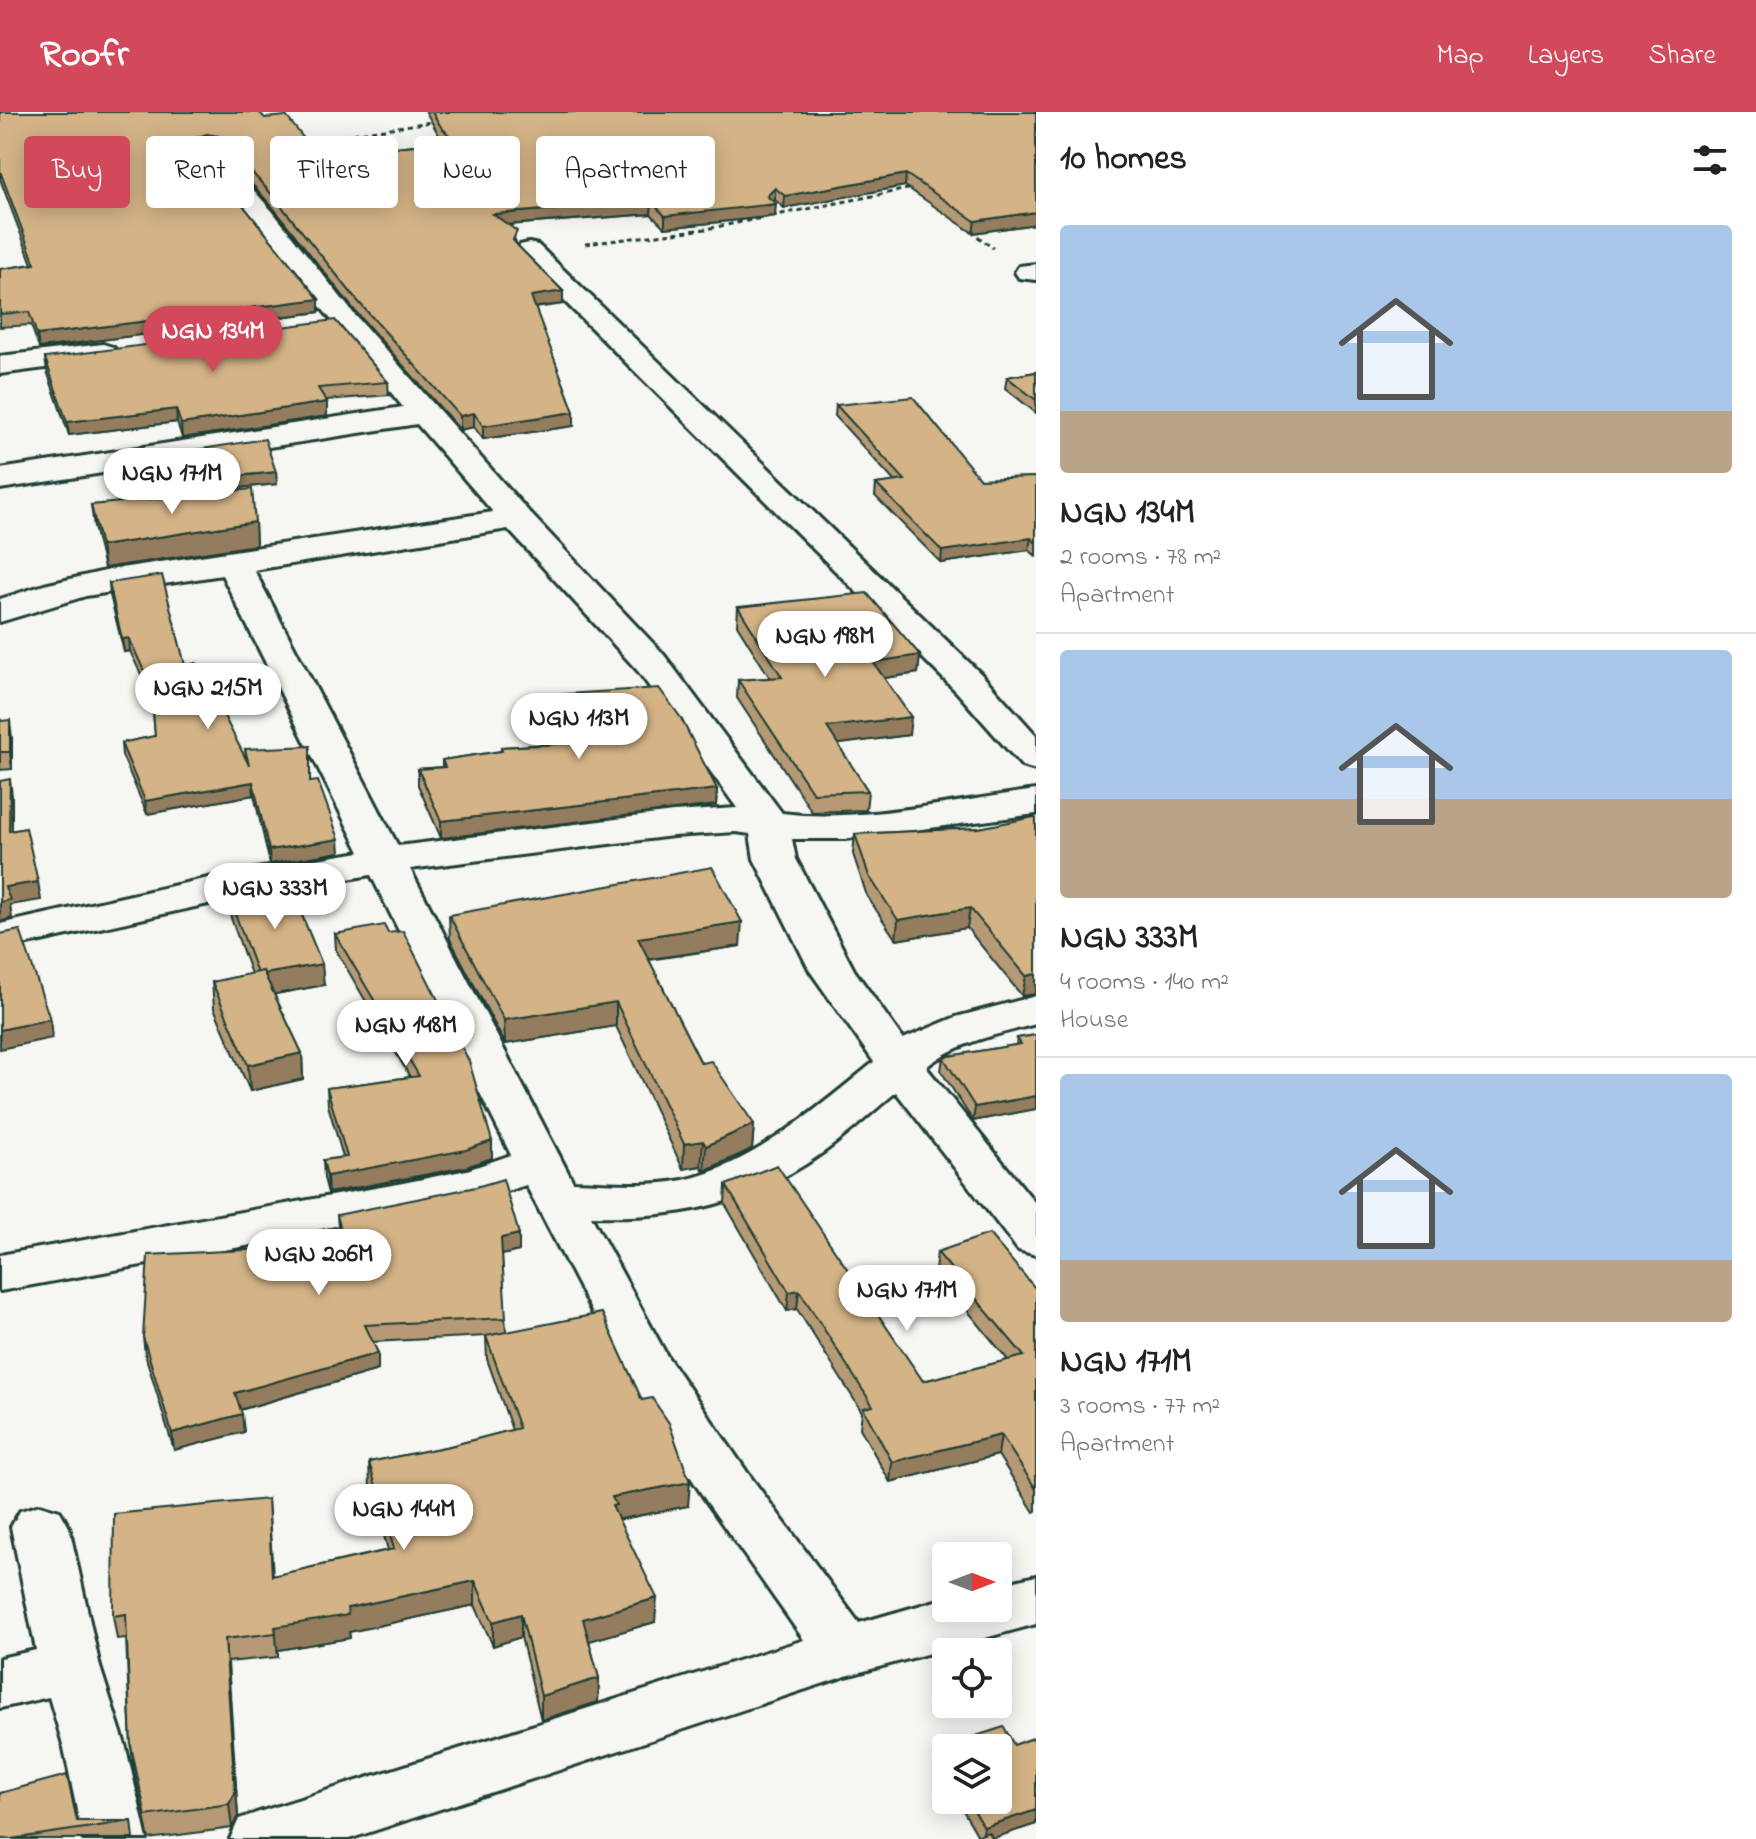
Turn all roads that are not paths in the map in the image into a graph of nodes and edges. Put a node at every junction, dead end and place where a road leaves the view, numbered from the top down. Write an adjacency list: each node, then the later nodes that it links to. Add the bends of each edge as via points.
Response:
1 (254, 207): 5 (street, via 329,322)
2 (529, 251): 10 (street, via 969,683)
3 (123, 350): 4 (street)
4 (0, 365)
5 (426, 413): 6 (street); 7 (street)
6 (0, 479)
7 (516, 518): 8 (street); 12 (street, via 651,663)
8 (233, 563): 9 (street, via 108,579 41,594); 13 (street)
9 (0, 611)
10 (1036, 758)
11 (1036, 802): 12 (street, via 846,827)
12 (769, 824): 13 (street, via 673,824); 16 (street, via 775,859 826,959)
13 (385, 860): 14 (street, via 231,886); 17 (street)
14 (0, 937)
15 (1036, 1010): 16 (street, via 923,1046)
16 (899, 1064): 17 (street, via 807,1141 693,1195 644,1201); 18 (street)
17 (548, 1180): 19 (street, via 476,1185); 22 (street, via 647,1367)
18 (1036, 1238)
19 (0, 1273)
20 (40, 1527): 23 (street)
21 (1036, 1600): 22 (street)
22 (846, 1651): 26 (street)
23 (70, 1667): 24 (street); 25 (street)
24 (0, 1683)
25 (115, 1839)
26 (262, 1839)

